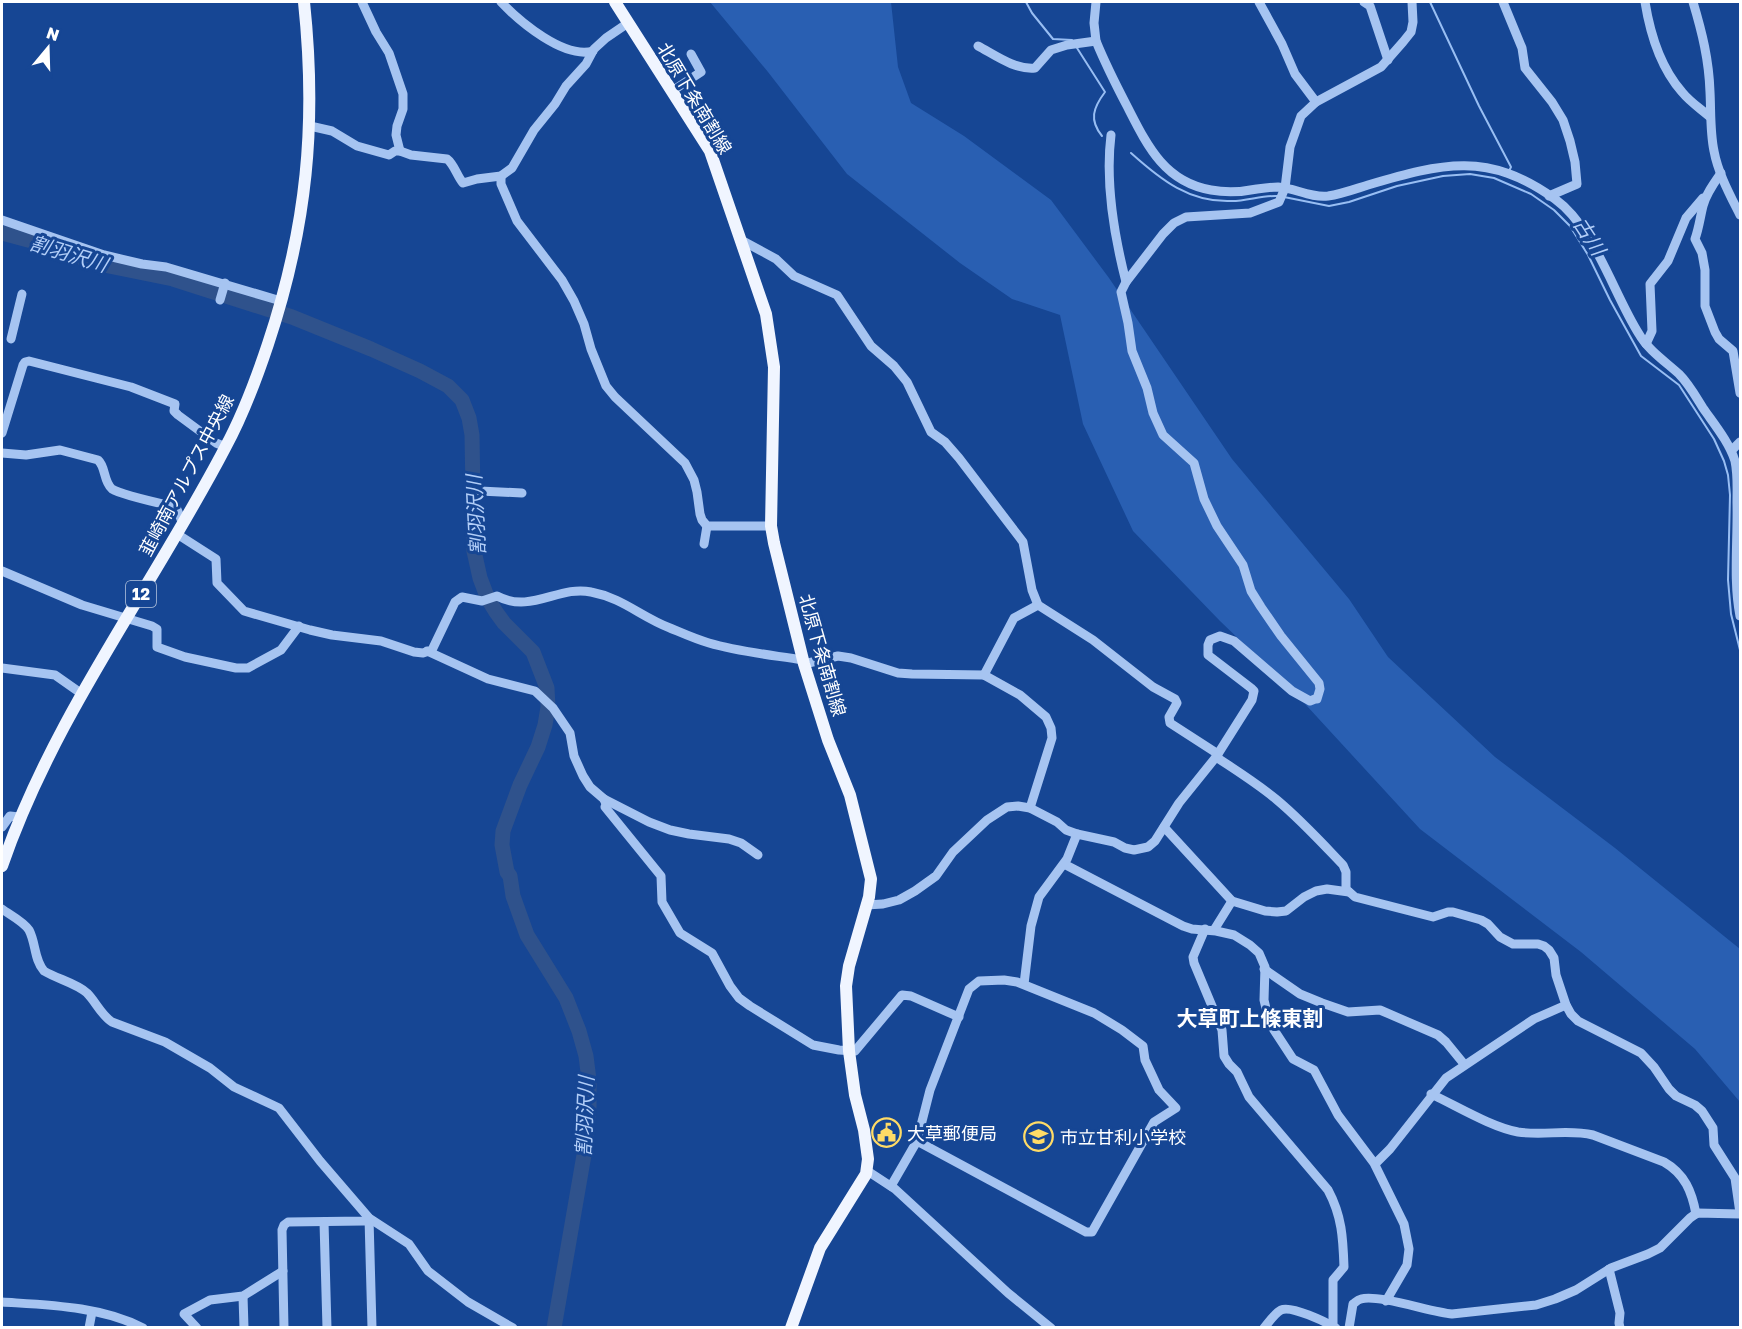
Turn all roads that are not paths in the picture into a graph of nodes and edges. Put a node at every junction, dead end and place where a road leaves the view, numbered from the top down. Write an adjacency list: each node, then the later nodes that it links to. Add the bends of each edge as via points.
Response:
1 (304, 2): 21 (main road, 12)
2 (362, 2): 23 (street, via 389,53 403,94 396,135)
3 (501, 2): 15 (street, via 546,39 581,53)
4 (615, 2): 12 (main road, 北原下条南割線)
5 (1096, 2): 13 (street)
6 (1259, 2): 19 (street, via 1295,74)
7 (1364, 2): 17 (street, via 1370,6)
8 (1412, 2): 17 (street, via 1411,32)
9 (1503, 2): 28 (street, via 1522,48 1525,68 1552,102 1570,141 1577,184)
10 (1645, 2): 20 (street, via 1650,32 1669,73 1682,92)
11 (1693, 2): 20 (street, via 1705,42)
12 (628, 23): 15 (street); 18 (main road, 北原下条南割線)
13 (1096, 41): 14 (street, via 1051,50 1035,68 1027,69); 27 (street, via 1147,144 1173,174 1200,187 1224,192 1278,187)
14 (978, 46)
15 (593, 51): 25 (street, via 534,130 512,168)
16 (691, 54): 18 (street, via 701,72)
17 (1388, 60): 19 (street)
18 (672, 91): 31 (main road, 北原下条南割線, via 710,151)
19 (1316, 102): 27 (street, via 1301,116 1294,132)
20 (1710, 117): 24 (street)
21 (310, 126): 23 (street, via 332,131 367,149 389,155); 36 (main road, 12, via 304,194)
22 (1111, 135): 32 (street, via 1110,190)
23 (400, 151): 25 (street, via 450,160 463,183)
24 (1721, 173): 26 (street); 29 (street)
25 (501, 177): 45 (street, via 517,221 574,301 606,386 685,463 697,492 702,520)
26 (1711, 189): 38 (street, via 1686,218 1668,261 1650,284 1652,330); 39 (street, via 1703,204 1695,239 1705,270 1705,306 1714,332 1733,351)
27 (1283, 194): 28 (street, via 1332,195 1433,169 1473,165 1514,175); 32 (street, via 1269,207 1250,213 1186,217 1163,234)
28 (1550, 196): 38 (street, via 1572,214 1586,233 1634,327)
29 (1740, 215)
30 (2, 220): 33 (street, via 104,255 166,267)
31 (741, 240): 46 (main road, 北原下条南割線, via 766,314 774,367); 51 (street, via 776,259 794,276 837,295 871,346 907,382 931,432 959,458 1023,542)
32 (1126, 282): 60 (street, via 1121,292 1132,351 1163,435 1194,464 1204,499 1243,565 1251,591 1320,689 1317,699 1310,701 1292,691 1234,641 1220,636 1210,640 1208,655 1254,691)
33 (224, 285): 35 (street); 36 (street)
34 (22, 294): 37 (street)
35 (220, 300)
36 (280, 304): 41 (main road, 韮崎南アルプス中央線 / 12, via 246,404)
37 (11, 339)
38 (1647, 344): 48 (street, via 1686,382 1732,454 1737,477)
39 (1740, 393)
40 (2, 433): 41 (street, via 23,366 30,361 131,387 176,405 174,411 178,415)
41 (226, 447): 47 (main road, 韮崎南アルプス中央線 / 12)
42 (2, 453): 47 (street, via 26,455 60,450 98,460 112,489 176,507)
43 (480, 491): 44 (street)
44 (522, 493)
45 (707, 525): 46 (street); 49 (street)
46 (771, 526): 56 (main road, 北原下条南割線)
47 (180, 529): 53 (main road, 韮崎南アルプス中央線 / 12); 54 (street, via 216,559 217,583 244,611)
48 (1739, 536): 52 (street)
49 (704, 544)
50 (2, 572): 53 (street)
51 (1038, 605): 58 (street, via 1014,618); 60 (street, via 1175,699 1170,723)
52 (1740, 616)
53 (127, 619): 54 (street, via 157,629 157,647 236,668 248,668 274,655); 59 (main road, 韮崎南アルプス中央線 / 12)
54 (299, 626): 55 (street, via 414,652)
55 (427, 651): 56 (street, via 432,650 455,602 462,597 482,601 497,596 527,602 587,591 613,597 667,627 708,643); 61 (street, via 488,679 535,691 570,733 583,776)
56 (804, 662): 58 (street, via 838,656 898,673); 72 (main road, 北原下条南割線, via 858,823 872,879)
57 (2, 668): 59 (street, via 55,675)
58 (984, 675): 62 (street, via 1020,694 1046,717 1051,728 1050,748)
59 (82, 694): 63 (main road, 韮崎南アルプス中央線 / 12)
60 (1217, 756): 65 (street); 70 (street, via 1296,817 1343,866)
61 (604, 799): 67 (street, via 670,830 729,838); 79 (street, via 605,807 661,876 663,902 680,933 712,953 739,998 813,1045)
62 (1030, 808): 66 (street); 72 (street, via 1007,807 998,811 953,852 936,876 915,891 899,900)
63 (19, 817): 64 (street, via 10,816); 69 (main road, 韮崎南アルプス中央線 / 12)
64 (2, 827)
65 (1164, 827): 66 (street, via 1148,847 1134,850); 71 (street)
66 (1077, 834): 68 (street)
67 (758, 855)
68 (1064, 864): 74 (street, via 1183,926); 76 (street, via 1036,906)
69 (2, 866)
70 (1349, 892): 71 (street, via 1316,891 1277,912); 77 (street, via 1362,900 1433,917 1454,912 1481,920 1513,944 1544,945 1554,958)
71 (1232, 901): 74 (street)
72 (866, 905): 79 (main road, 北原下条南割線, via 846,986)
73 (2, 909): 88 (street, via 29,930 39,966 89,995 107,1019 165,1042 234,1087 279,1108)
74 (1210, 930): 75 (street, via 1234,935 1250,945 1259,953); 96 (street, via 1193,957 1222,1030 1224,1056 1249,1097 1328,1191 1336,1207 1343,1233 1344,1267 1333,1280)
75 (1264, 969): 80 (street, via 1300,994 1322,1003 1348,1012 1380,1010 1438,1035); 83 (street, via 1264,1000 1274,1030 1293,1059 1314,1070 1338,1115)
76 (1024, 984): 78 (street, via 979,981 969,989); 82 (street, via 1094,1013 1134,1038 1143,1046 1159,1090 1176,1108 1154,1122 1092,1232)
77 (1566, 1005): 80 (street, via 1534,1019); 86 (street, via 1578,1021 1641,1053 1676,1096 1702,1110 1713,1128 1717,1152 1735,1178)
78 (959, 1017): 79 (street, via 902,995 855,1051); 82 (street, via 930,1090)
79 (849, 1051): 84 (main road, 北原下条南割線, via 864,1130)
80 (1464, 1064): 81 (street)
81 (1431, 1094): 83 (street); 87 (street, via 1508,1129 1534,1134 1581,1132 1664,1162 1686,1182)
82 (917, 1141): 85 (street)
83 (1375, 1164): 93 (street, via 1404,1224 1409,1249 1407,1265)
84 (867, 1170): 85 (street); 105 (main road, via 820,1248)
85 (891, 1186): 106 (street)
86 (1740, 1213): 87 (street)
87 (1696, 1214): 90 (street, via 1660,1248)
88 (369, 1218): 89 (street); 103 (street); 104 (street, via 409,1244 428,1271 468,1302)
89 (324, 1222): 91 (street, via 284,1225); 102 (street)
90 (1609, 1269): 93 (street, via 1576,1290 1536,1305 1452,1314); 109 (street)
91 (283, 1271): 92 (street); 101 (street)
92 (243, 1296): 99 (street, via 210,1300 184,1314); 100 (street)
93 (1386, 1300): 108 (street, via 1363,1298 1353,1304)
94 (2, 1302): 95 (street)
95 (92, 1312): 97 (street); 98 (street, via 116,1316)
96 (1334, 1327): 107 (street, via 1284,1309)
97 (89, 1328)
98 (143, 1328)
99 (197, 1328)
100 (244, 1328)
101 (284, 1328)
102 (327, 1328)
103 (372, 1328)
104 (513, 1328)
105 (791, 1328)
106 (1051, 1328)
107 (1264, 1328)
108 (1349, 1328)
109 (1620, 1328)

